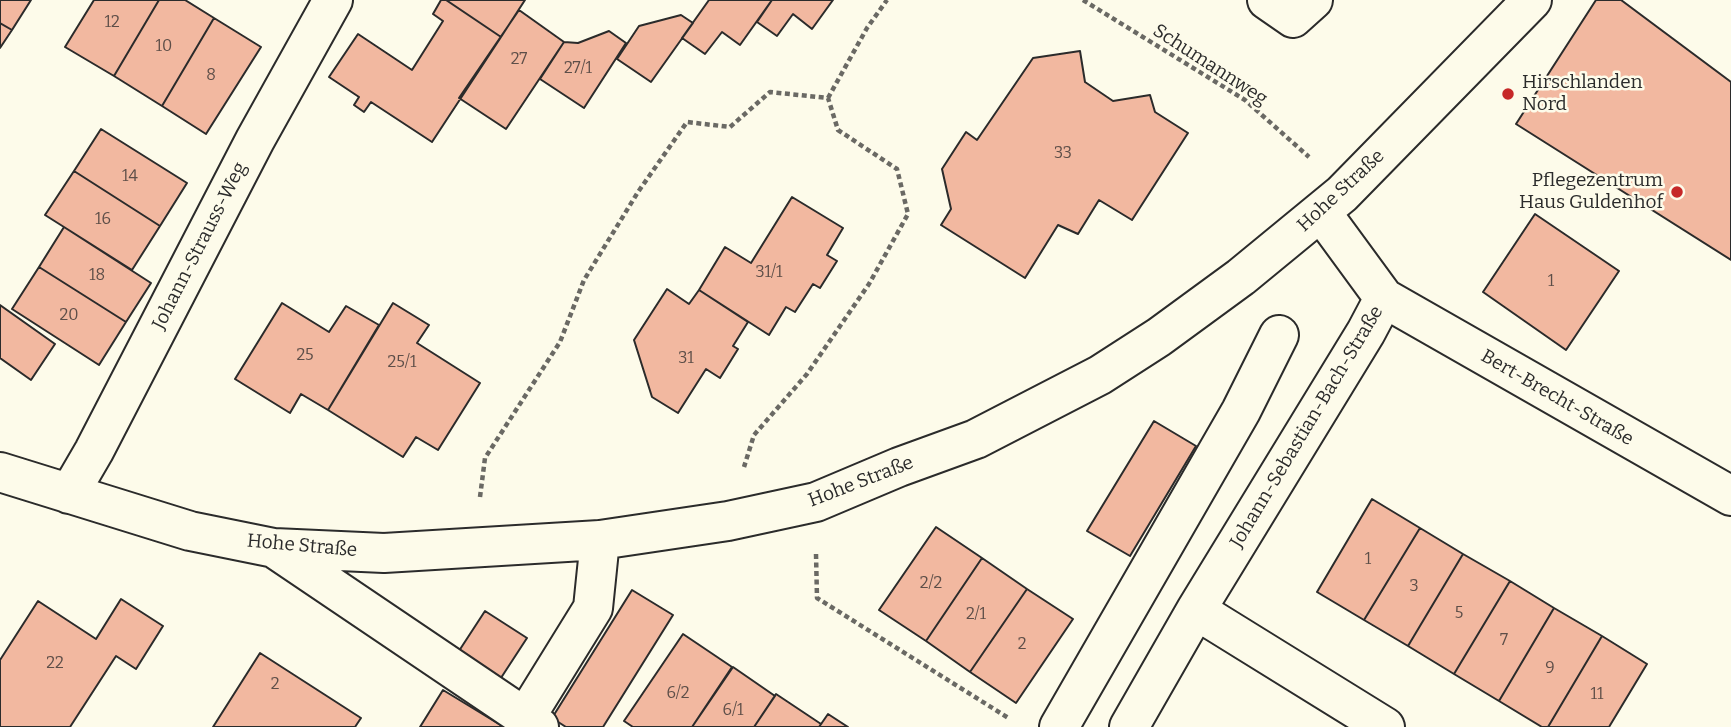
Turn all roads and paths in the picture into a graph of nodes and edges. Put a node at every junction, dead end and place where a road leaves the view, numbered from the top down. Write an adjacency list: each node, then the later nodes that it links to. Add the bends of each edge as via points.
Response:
1 (333, 0): 12 (street, Johann-Strauss-Weg)
2 (887, 0): 7 (path)
3 (1083, 0): 8 (path, Schumannweg, via 1245,100 1301,148)
4 (1267, 0): 5 (street, via 1293,18)
5 (1313, 0)
6 (1532, 0): 8 (street, Hohe Straße)
7 (828, 98): 15 (path, via 838,130 897,169 908,214 869,284 807,374 754,435); 18 (path, via 770,92 730,127 687,122 584,280 560,342 485,458)
8 (1332, 203): 9 (street, Johann-Sebastian-Bach-Straße); 14 (street, Hohe Straße, via 1230,285 1100,375 976,439)
9 (1384, 298): 13 (street, Bert-Brecht-Straße); 19 (street, Johann-Sebastian-Bach-Straße)
10 (1279, 335): 22 (street, via 1241,411)
11 (0, 472): 12 (street, Hohe Straße)
12 (69, 494): 17 (street, Hohe Straße, via 190,531)
13 (1731, 496)
14 (816, 502): 15 (street, Hohe Straße); 20 (path, via 817,598)
15 (728, 521): 16 (street, Hohe Straße)
16 (600, 541): 18 (street, Hohe Straße); 21 (street, via 593,608)
17 (274, 548): 18 (street, Hohe Straße, via 384,553); 21 (street)
18 (474, 548)
19 (1196, 610): 23 (street, Johann-Sebastian-Bach-Straße); 24 (street)
20 (1011, 720)
21 (532, 722)
22 (1059, 727)
23 (1129, 727)
24 (1385, 727)

